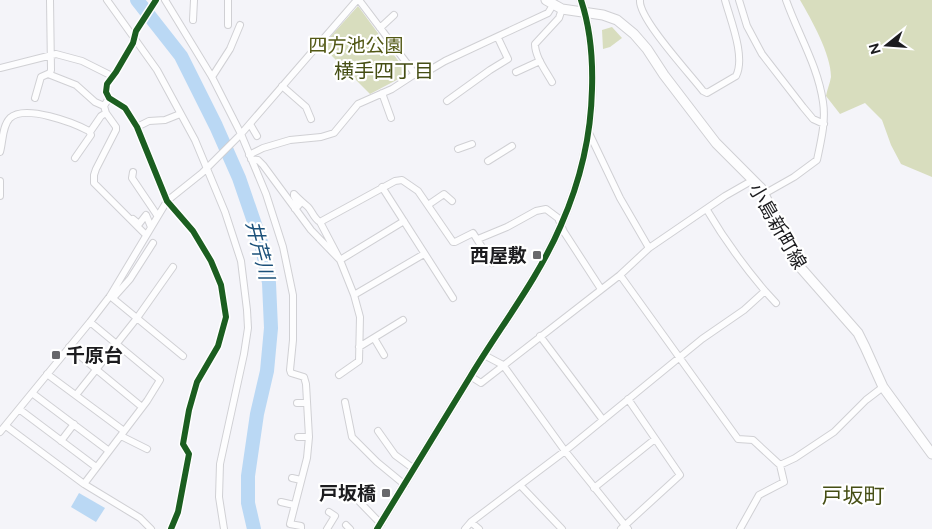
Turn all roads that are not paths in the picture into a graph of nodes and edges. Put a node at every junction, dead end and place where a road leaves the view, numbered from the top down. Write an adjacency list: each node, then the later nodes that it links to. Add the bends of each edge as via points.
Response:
1 (50, 0): 23 (street)
2 (107, 0): 21 (street)
3 (156, 0): 21 (street)
4 (165, 0): 29 (street)
5 (194, 0): 17 (street)
6 (228, 0): 18 (street)
7 (358, 0): 20 (street); 32 (street)
8 (581, 0): 15 (street)
9 (640, 0): 10 (street, via 640,9 659,37 707,93 739,71 737,42)
10 (725, 0)
11 (739, 0): 42 (street, via 747,26 762,54 802,107)
12 (786, 0): 42 (street, via 811,59 823,102)
13 (550, 2): 14 (main road, 小島新町線); 22 (street, via 548,13)
14 (562, 9): 15 (main road, 小島新町線); 24 (street, via 559,18 535,44)
15 (585, 13): 45 (street, via 593,63); 58 (main road, 小島新町線, via 617,20 634,34 716,143)
16 (394, 16): 20 (street)
17 (192, 20)
18 (228, 25)
19 (240, 25): 29 (street, via 230,49)
20 (380, 28): 33 (street, via 415,74)
21 (135, 34): 28 (street, via 133,43); 38 (street, via 169,89)
22 (498, 38): 30 (street, via 445,61); 36 (street, via 508,60)
23 (51, 54): 25 (street); 27 (street); 28 (street, via 82,61)
24 (540, 61): 26 (street); 31 (street)
25 (0, 68)
26 (516, 72)
27 (48, 74): 34 (street, via 41,77); 37 (street, via 76,85)
28 (112, 76): 35 (street, via 107,84)
29 (212, 77): 46 (street)
30 (418, 77)
31 (552, 82)
32 (282, 86): 40 (street, via 306,107); 41 (street)
33 (382, 93): 39 (street); 52 (street, via 354,107 334,133 290,140 263,148)
34 (34, 98)
35 (109, 98): 37 (street); 43 (street, via 121,104)
36 (447, 101)
37 (105, 110): 44 (street); 73 (street, via 116,130 96,169 94,183)
38 (180, 114): 43 (street); 55 (street)
39 (391, 118)
40 (311, 119)
41 (250, 124): 46 (street); 47 (street)
42 (824, 124): 60 (street, via 817,160)
43 (137, 127): 62 (street)
44 (90, 132): 51 (street, via 74,123 35,113 14,116 8,119); 53 (street)
45 (589, 132): 72 (street, via 574,194); 76 (street, via 620,198)
46 (240, 135): 52 (street); 55 (street)
47 (257, 136)
48 (472, 144): 50 (street)
49 (512, 146): 54 (street)
50 (458, 149)
51 (0, 152)
52 (250, 157): 65 (street, via 263,165); 111 (street, via 283,247 294,304 290,370 304,377)
53 (75, 158)
54 (488, 161)
55 (208, 168): 62 (street); 142 (street, via 234,237 248,310 244,354 220,464 219,497)
56 (133, 172): 68 (street, via 132,178)
57 (0, 180): 61 (street)
58 (753, 180): 60 (main road, 小島新町線); 66 (street)
59 (382, 187): 64 (street, via 402,180 418,191); 69 (street); 70 (street)
60 (764, 194): 105 (main road, 小島新町線, via 800,267 858,333)
61 (0, 196)
62 (167, 200): 68 (street); 145 (street, via 193,231 211,261 221,284 226,317 218,346 197,382 189,410 183,444 189,454 178,512)
63 (452, 202): 64 (street, via 444,194)
64 (428, 205): 74 (street, via 453,242 471,233)
65 (295, 209): 70 (street, via 299,206 294,194); 78 (street)
66 (707, 210): 76 (street); 83 (street, via 745,267)
67 (126, 212): 71 (street, via 138,224 146,215)
68 (158, 215): 71 (street)
69 (404, 221): 77 (street); 78 (street)
70 (320, 222): 78 (street)
71 (150, 226): 73 (street)
72 (561, 226): 74 (street, via 556,215 542,209); 82 (street); 96 (street)
73 (146, 234): 85 (street)
74 (478, 239): 79 (street)
75 (153, 243): 85 (street, via 130,279)
76 (649, 248): 81 (street)
77 (424, 254): 84 (street); 86 (street)
78 (340, 260): 84 (street)
79 (492, 263)
80 (173, 267): 88 (street)
81 (620, 275): 82 (street); 99 (street)
82 (601, 289): 91 (street)
83 (765, 290): 87 (street); 99 (street, via 744,310)
84 (354, 295): 95 (street, via 360,317)
85 (111, 297): 88 (street); 90 (street)
86 (452, 298)
87 (776, 303)
88 (138, 318): 93 (street); 97 (street)
89 (403, 320): 92 (street)
90 (90, 322): 93 (street); 94 (street)
91 (540, 336): 100 (street); 114 (street)
92 (374, 338): 95 (street); 98 (street)
93 (117, 344): 101 (street); 112 (street, via 160,380)
94 (69, 347): 101 (street); 102 (street)
95 (360, 347): 103 (street, via 359,361)
96 (484, 355): 100 (street); 104 (street)
97 (183, 356)
98 (384, 356)
99 (679, 357): 108 (street); 127 (street, via 738,439 753,440)
100 (503, 365): 104 (street, via 481,384); 125 (street)
101 (97, 369): 107 (street); 112 (street)
102 (47, 374): 106 (street); 107 (street)
103 (339, 374)
104 (470, 376): 129 (street)
105 (883, 387): 126 (main road, 小島新町線); 127 (street, via 834,432)
106 (32, 393): 113 (street); 115 (street)
107 (76, 395): 118 (street)
108 (628, 399): 114 (street); 121 (street)
109 (345, 402): 133 (street, via 352,437)
110 (298, 403): 111 (street)
111 (307, 403): 119 (street)
112 (142, 407): 118 (street)
113 (19, 409): 116 (street); 122 (street)
114 (603, 420): 125 (street)
115 (74, 424): 122 (street); 124 (street)
116 (2, 429): 132 (street)
117 (378, 432): 129 (street, via 395,455)
118 (122, 433): 123 (street); 124 (street)
119 (308, 437): 120 (street); 131 (street)
120 (298, 438)
121 (655, 438): 135 (street); 143 (street, via 680,475)
122 (61, 441): 128 (street)
123 (147, 449)
124 (108, 451): 128 (street)
125 (565, 451): 134 (street); 135 (street)
126 (932, 454)
127 (780, 465): 152 (street, via 784,482 759,495)
128 (96, 467): 132 (street)
129 (414, 469): 133 (street)
130 (292, 478): 131 (street)
131 (301, 480): 138 (street)
132 (84, 484): 144 (street, via 140,518)
133 (404, 485): 141 (street)
134 (520, 485): 140 (street); 151 (street)
135 (594, 488): 143 (street)
136 (350, 492): 141 (street)
137 (281, 502): 138 (street)
138 (294, 505): 147 (street, via 290,524 301,526)
139 (329, 512): 148 (street, via 335,516)
140 (471, 522): 149 (street); 150 (street)
141 (379, 526)
142 (223, 527): 146 (street, via 226,525)
143 (624, 528)
144 (151, 529)
145 (171, 529)
146 (229, 529)
147 (301, 529)
148 (327, 529)
149 (464, 529)
150 (480, 529)
151 (562, 529)
152 (740, 529)

